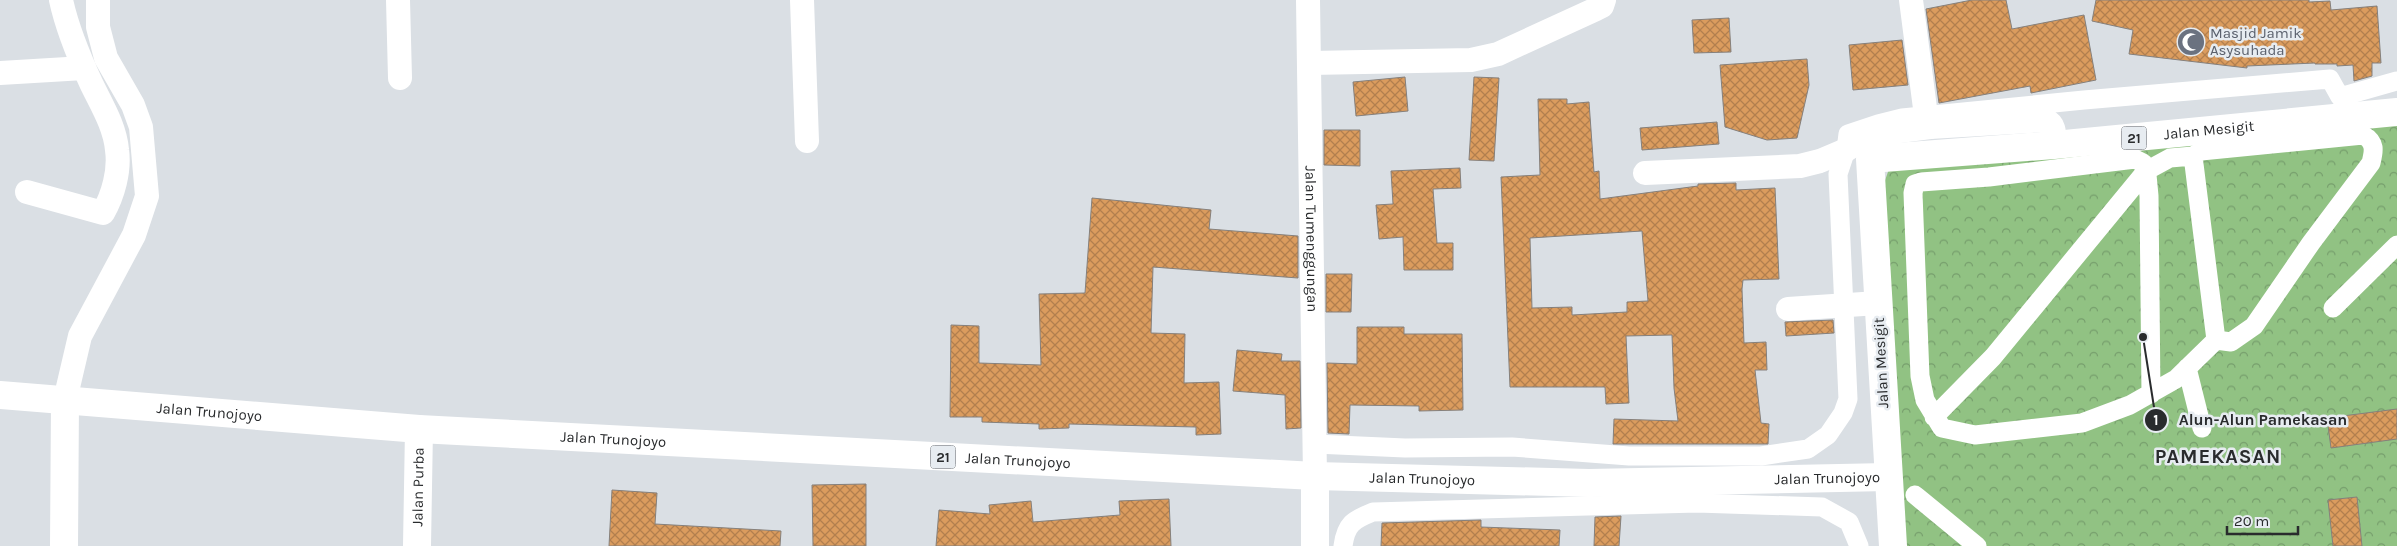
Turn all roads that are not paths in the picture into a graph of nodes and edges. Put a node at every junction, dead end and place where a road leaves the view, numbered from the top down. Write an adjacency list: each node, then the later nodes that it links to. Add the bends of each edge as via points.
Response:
1 (61, 0): 9 (street)
2 (98, 0): 23 (street, via 98,27 106,58 133,105 141,127 148,196)
3 (398, 0): 11 (street)
4 (802, 0): 15 (street)
5 (1308, 0): 8 (street, Jalan Tumenggungan)
6 (1604, 0): 8 (street, via 1602,6 1498,54 1471,60)
7 (1911, 0): 14 (street)
8 (1310, 63): 37 (street, Jalan Tumenggungan)
9 (84, 68): 10 (street); 22 (street, via 111,125 117,150 118,166)
10 (0, 73)
11 (400, 78)
12 (2397, 82): 14 (street, via 2340,97 2330,79 2084,100)
13 (2397, 112): 16 (main road, Jalan Mesigit / 21)
14 (1928, 121): 16 (street, via 2045,120 2054,128); 17 (street)
15 (807, 140)
16 (2054, 145): 17 (main road, Jalan Mesigit / 21)
17 (1861, 148): 20 (street, via 1800,166); 25 (main road, Jalan Mesigit); 26 (street, via 1838,174)
18 (2194, 156): 19 (street, via 2170,158); 29 (street); 29 (street, via 2202,151 2363,135 2370,139 2374,148 2371,163 2254,326 2231,342)
19 (2146, 171): 31 (street); 34 (street, via 1993,357); 34 (street, via 2143,163 2135,159 1915,184 1920,376 1925,400)
20 (1645, 173)
21 (27, 192): 22 (street)
22 (103, 213): 23 (street)
23 (135, 231): 33 (street, via 80,336)
24 (2397, 245): 27 (street)
25 (1878, 303): 26 (street); 39 (main road, Jalan Mesigit)
26 (1844, 306): 28 (street); 37 (street, via 1848,399 1828,436 1808,448 1761,456 1648,456 1512,446 1405,448)
27 (2333, 308)
28 (1788, 309)
29 (2216, 340): 30 (street)
30 (2187, 368): 31 (street); 35 (street)
31 (2151, 394): 34 (street, via 2082,423 1985,434 1942,428)
32 (0, 395): 33 (main road, Jalan Trunojoyo / 21)
33 (65, 400): 36 (main road, Jalan Trunojoyo / 21); 41 (main road)
34 (1934, 417)
35 (2202, 428)
36 (419, 429): 38 (main road, Jalan Trunojoyo / 21); 42 (main road, Jalan Purba)
37 (1315, 444): 38 (street, Jalan Tumenggungan)
38 (1315, 476): 39 (main road, Jalan Trunojoyo / 21, via 1589,484); 43 (main road)
39 (1888, 477): 46 (main road, Jalan Mesigit)
40 (1915, 495): 47 (street)
41 (64, 546)
42 (417, 546)
43 (1315, 546)
44 (1343, 546): 45 (street, via 1345,533 1354,520 1373,512 1697,503 1822,507 1849,522)
45 (1859, 546)
46 (1893, 546)
47 (1977, 546)

